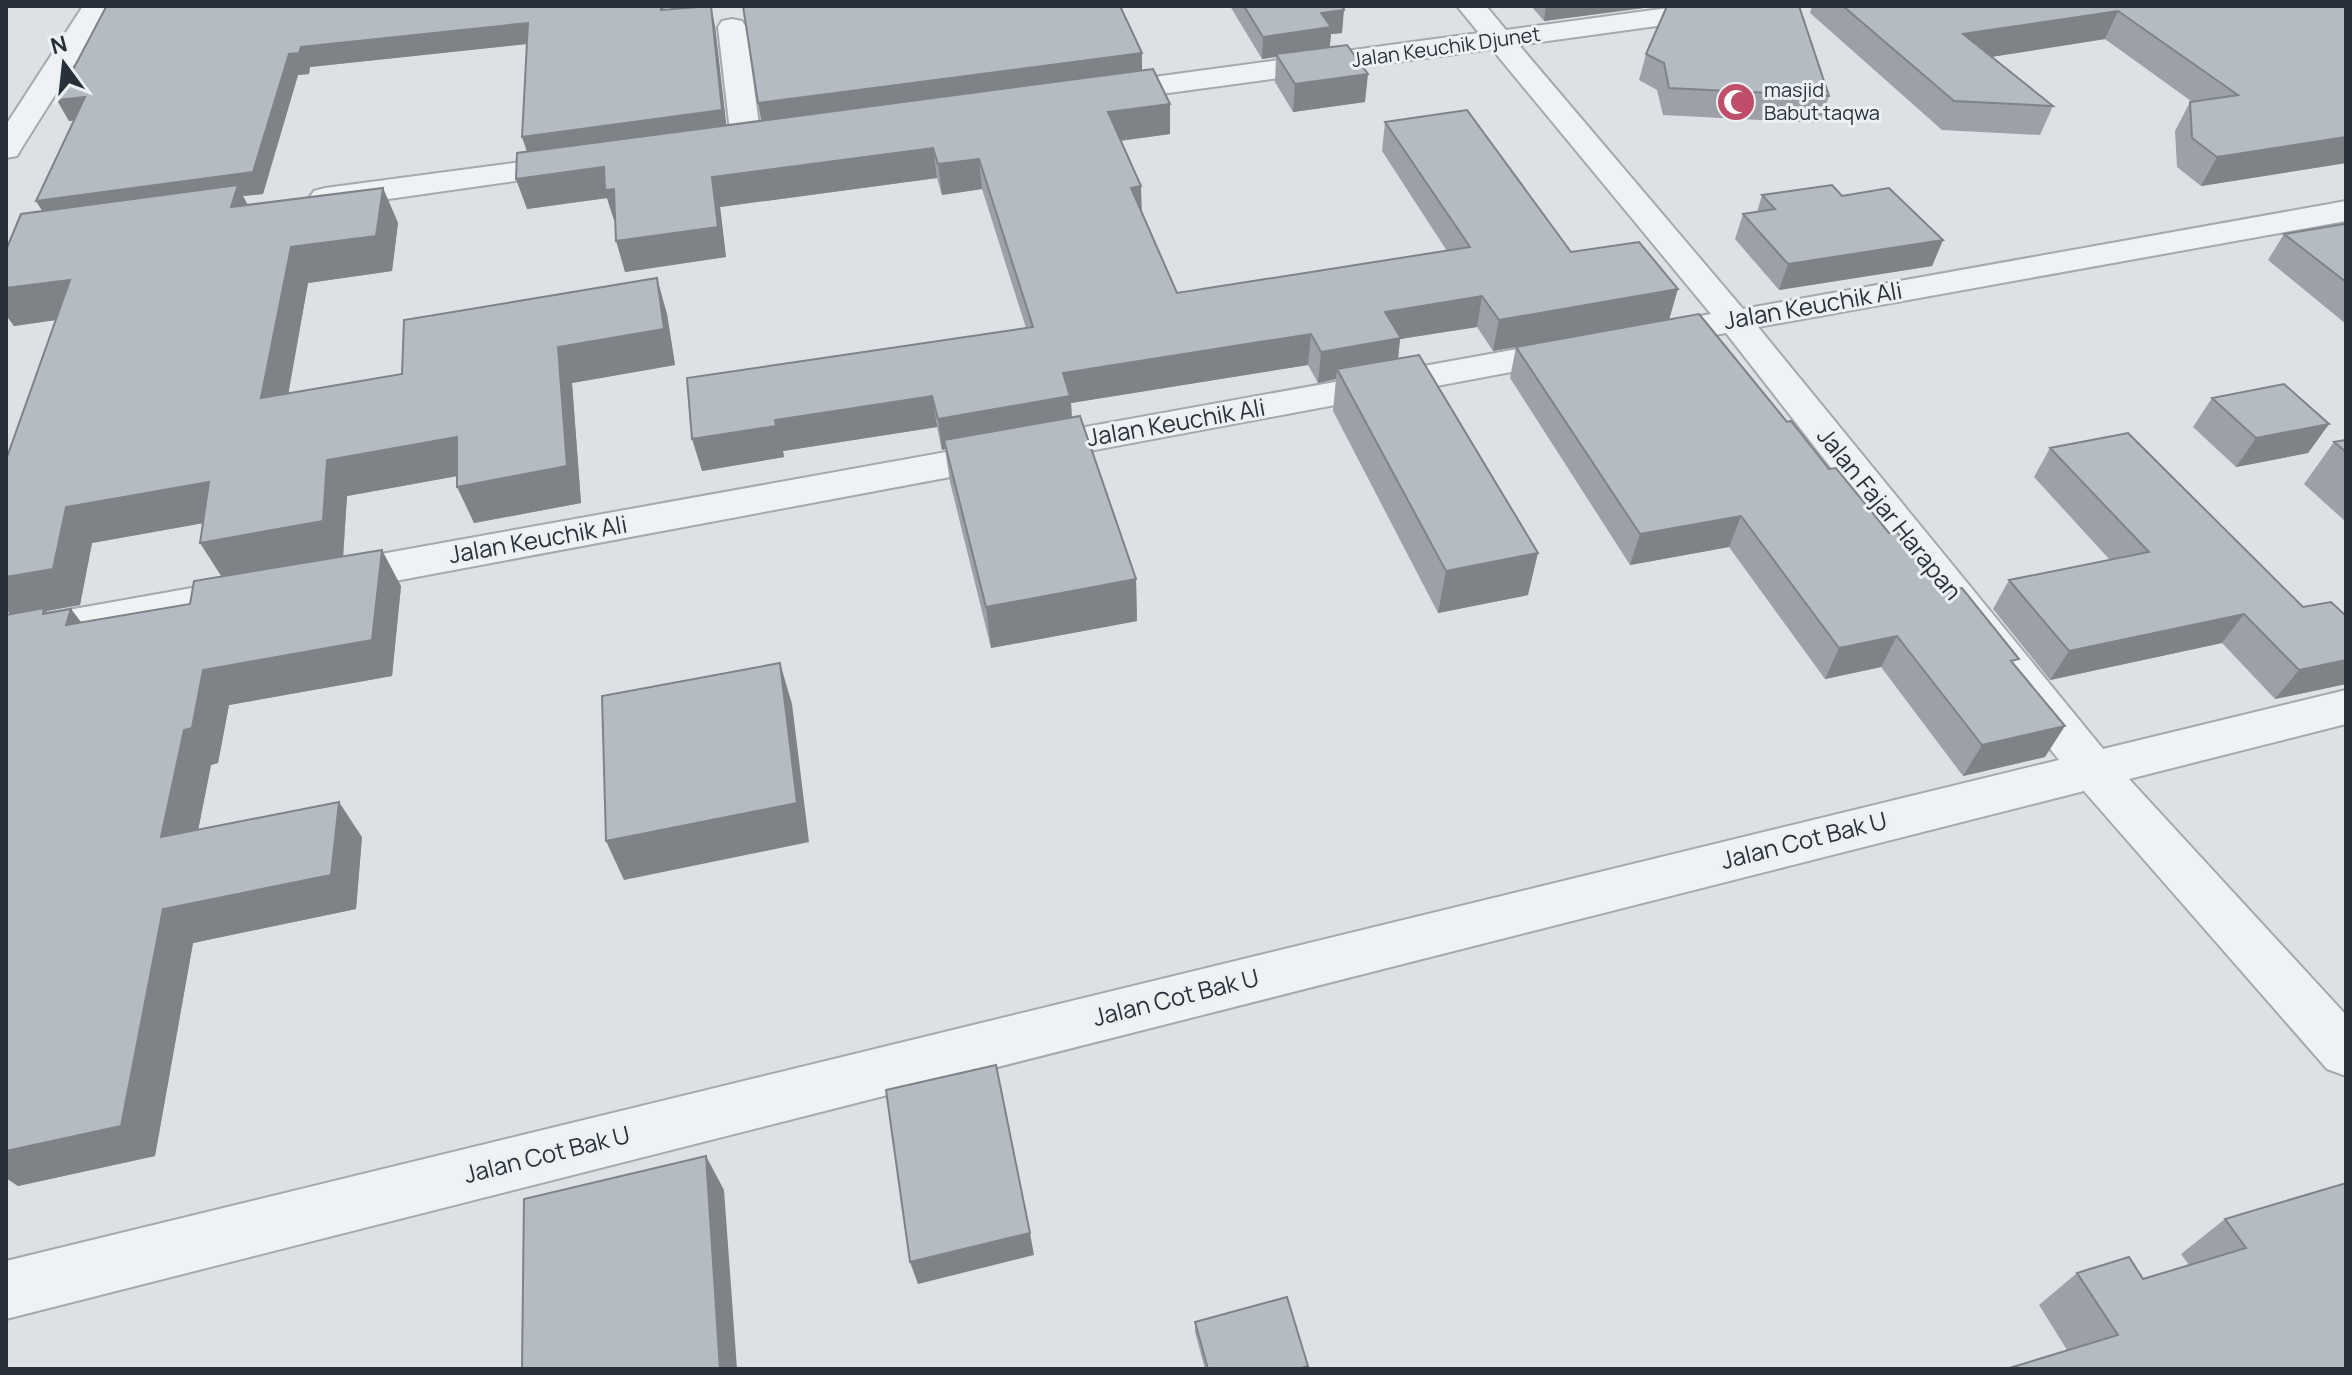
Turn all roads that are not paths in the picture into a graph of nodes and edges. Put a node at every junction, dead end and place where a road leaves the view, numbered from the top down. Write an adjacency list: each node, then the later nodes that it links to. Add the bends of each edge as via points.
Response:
1 (97, 6): 10 (street)
2 (1471, 6): 5 (street, Jalan Fajar Harapan)
3 (1744, 6): 5 (street, Jalan Keuchik Djunet)
4 (732, 27): 8 (street)
5 (1500, 40): 6 (street, Jalan Keuchik Djunet); 14 (street, Jalan Fajar Harapan)
6 (1075, 97)
7 (777, 136): 8 (street)
8 (746, 140): 9 (street)
9 (714, 145)
10 (6, 149)
11 (604, 160): 12 (street)
12 (289, 203)
13 (2346, 211): 14 (street, Jalan Keuchik Ali)
14 (1734, 320): 15 (street, Jalan Keuchik Ali); 17 (street, Jalan Fajar Harapan)
15 (6, 637)
16 (2346, 707): 17 (street, Jalan Cot Bak U)
17 (2092, 769): 18 (street, Jalan Fajar Harapan); 19 (street, Jalan Cot Bak U)
18 (2346, 1052)
19 (6, 1290)

